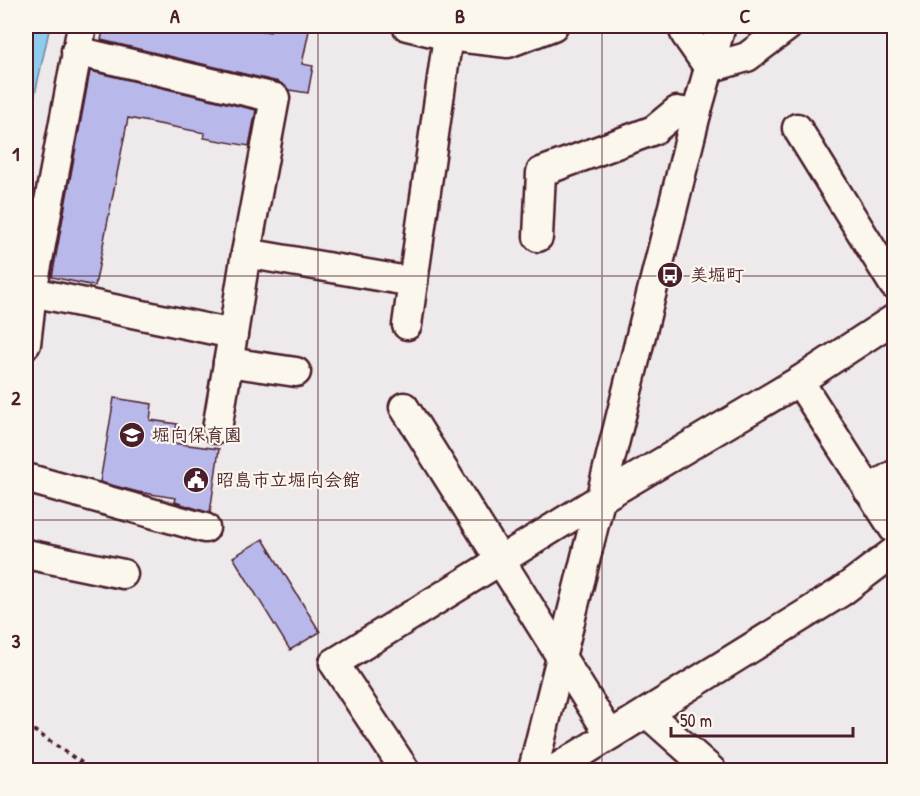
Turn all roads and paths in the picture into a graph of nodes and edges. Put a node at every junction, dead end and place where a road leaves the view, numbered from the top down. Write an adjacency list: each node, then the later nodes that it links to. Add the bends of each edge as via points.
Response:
1 (407, 26): 6 (street)
2 (553, 26): 6 (street, via 508,43)
3 (682, 26): 8 (street)
4 (721, 26): 8 (street)
5 (788, 26): 8 (street, via 747,57)
6 (448, 36): 13 (street)
7 (80, 38): 12 (street, via 275,98); 15 (street)
8 (709, 68): 9 (street)
9 (696, 114): 11 (street, via 677,111 654,130 541,172); 28 (street)
10 (798, 145): 14 (street)
11 (538, 237)
12 (246, 253): 13 (street); 18 (street)
13 (413, 282): 17 (street)
14 (894, 285)
15 (32, 292): 18 (street); 19 (street)
16 (894, 319): 22 (street)
17 (407, 325)
18 (233, 334): 20 (street)
19 (26, 344)
20 (228, 362): 21 (street); 24 (street)
21 (296, 372)
22 (799, 381): 27 (street); 28 (street)
23 (404, 407): 33 (street)
24 (217, 429)
25 (894, 475): 27 (street)
26 (26, 478): 29 (street)
27 (868, 490): 30 (street)
28 (600, 499): 33 (street); 35 (street)
29 (205, 528)
30 (894, 529)
31 (894, 552): 36 (street, via 841,592)
32 (26, 554): 34 (street)
33 (500, 562): 35 (street); 40 (street, via 334,663)
34 (123, 574)
35 (561, 657): 38 (street); 41 (street)
36 (648, 714): 38 (street); 43 (street)
37 (26, 725): 39 (path)
38 (610, 735): 42 (street)
39 (92, 771)
40 (405, 771)
41 (533, 771)
42 (554, 771)
43 (711, 771)

